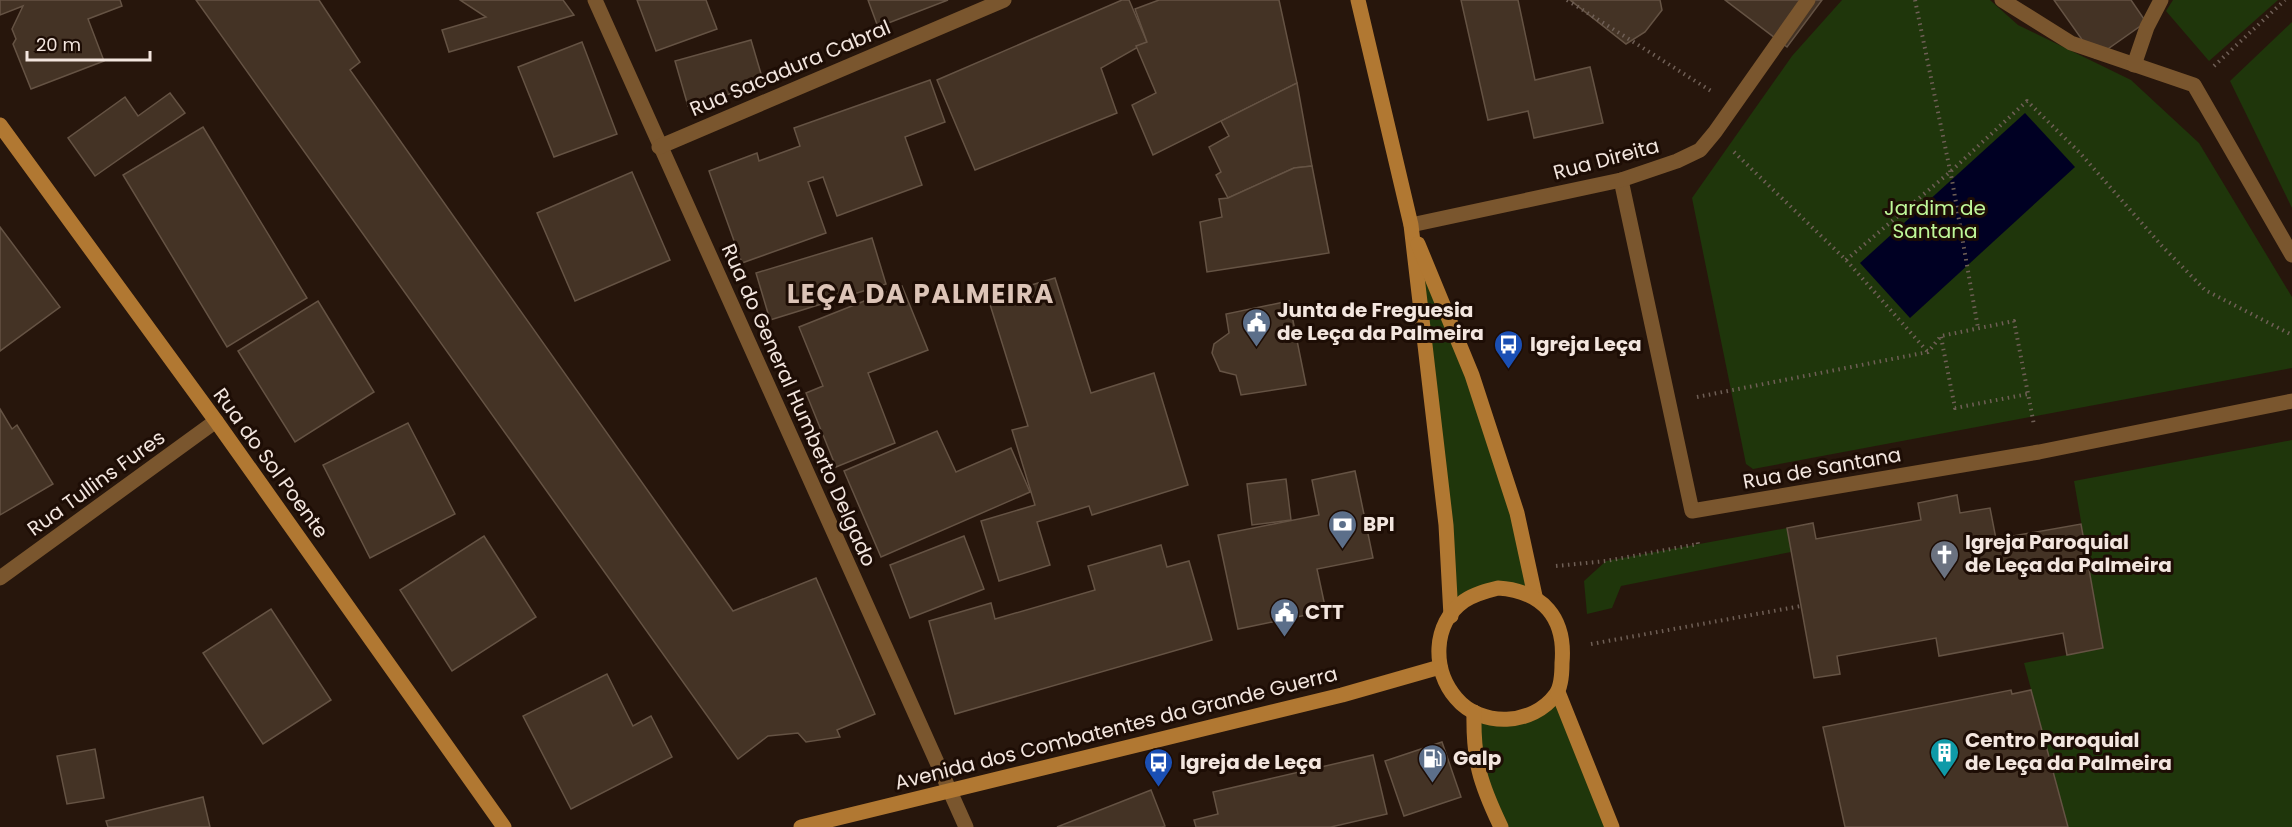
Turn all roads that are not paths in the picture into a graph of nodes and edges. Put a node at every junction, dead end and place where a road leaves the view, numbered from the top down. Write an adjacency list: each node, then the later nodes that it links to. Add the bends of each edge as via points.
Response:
1 (595, 0): 9 (street, Rua do General Humberto Delgado)
2 (1004, 0): 9 (street, Rua Sacadura Cabral)
3 (1358, 0): 11 (main road)
4 (1808, 0): 10 (street, Rua Direita, via 1700,150)
5 (2002, 0): 7 (street, via 2071,43)
6 (2161, 0): 7 (street)
7 (2134, 65): 12 (street, via 2194,85)
8 (0, 125): 14 (main road, Rua do Sol Poente)
9 (659, 147): 21 (street, Rua do General Humberto Delgado)
10 (1621, 180): 11 (street, Rua Direita); 13 (street, Rua de Santana, via 1692,511 2038,452)
11 (1411, 225): 16 (main road, via 1472,375 1517,513); 17 (main road, via 1446,525)
12 (2292, 255)
13 (2292, 401)
14 (216, 421): 15 (street, Rua Tullins Fures); 22 (main road, Rua do Sol Poente)
15 (0, 578)
16 (1535, 596): 17 (main road, via 1498,588 1463,602); 19 (main road, via 1554,615 1564,649)
17 (1451, 616): 18 (main road, via 1438,649)
18 (1440, 667): 20 (main road, via 1446,685 1458,701); 21 (main road, Avenida dos Combatentes da Grande Guerra, via 1342,695)
19 (1558, 692): 20 (main road, via 1545,706 1510,720 1491,719); 26 (main road)
20 (1474, 712): 25 (main road, via 1473,750 1481,786)
21 (950, 789): 23 (main road, Avenida dos Combatentes da Grande Guerra); 24 (street, Rua do General Humberto Delgado)
22 (504, 827)
23 (801, 827)
24 (966, 827)
25 (1501, 827)
26 (1612, 827)

